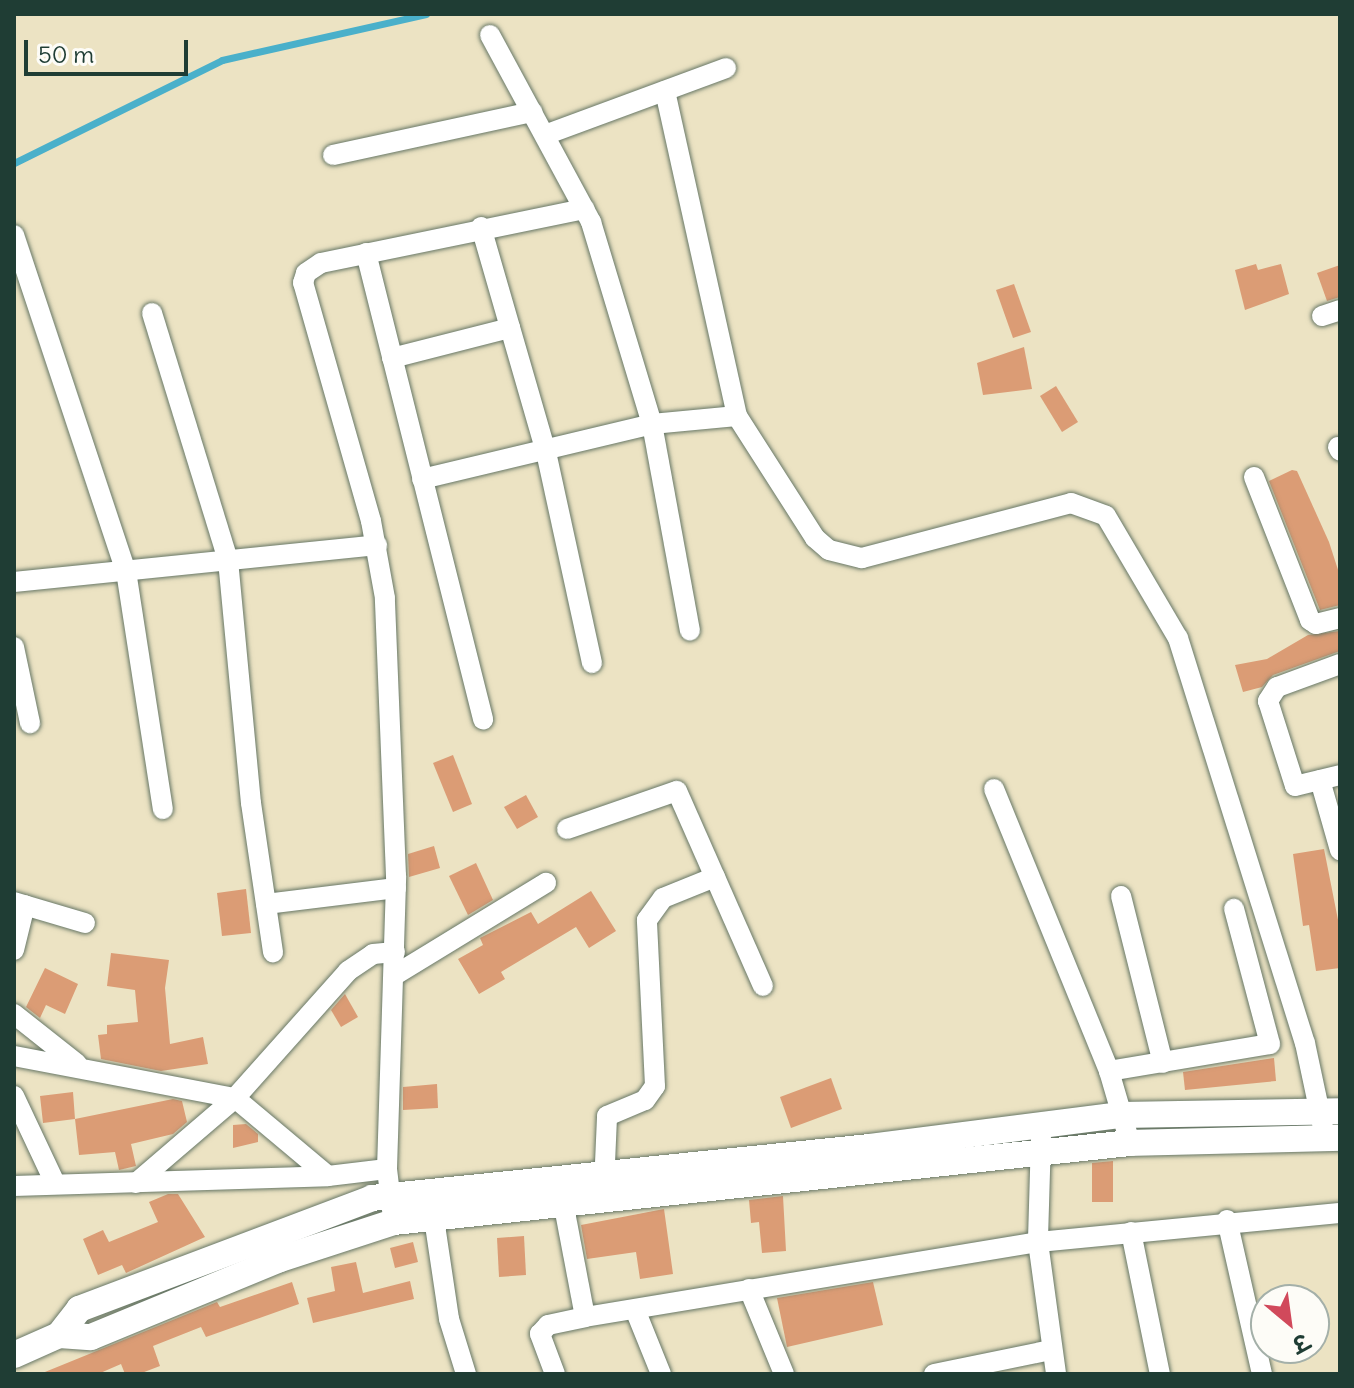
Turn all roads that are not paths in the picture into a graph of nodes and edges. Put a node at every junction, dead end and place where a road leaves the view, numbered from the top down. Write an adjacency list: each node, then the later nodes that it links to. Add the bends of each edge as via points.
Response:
1 (490, 35): 4 (street)
2 (726, 68): 3 (street)
3 (665, 91): 5 (street); 14 (street)
4 (532, 112): 5 (street); 6 (street)
5 (545, 135): 7 (street)
6 (333, 155)
7 (585, 209): 8 (street); 15 (street)
8 (481, 227): 10 (street); 12 (street)
9 (14, 235): 21 (street)
10 (366, 253): 13 (street); 19 (street, via 313,266 303,283)
11 (152, 313): 20 (street)
12 (510, 328): 13 (street); 16 (street)
13 (392, 358): 18 (street)
14 (737, 416): 15 (street); 55 (street, via 815,538 844,556 879,557 1071,503 1106,516 1178,638)
15 (652, 424): 16 (street); 24 (street)
16 (546, 452): 18 (street); 26 (street)
17 (1254, 477): 23 (street, via 1310,620 1316,624)
18 (422, 479): 28 (street)
19 (377, 545): 20 (street); 37 (street, via 385,598)
20 (228, 560): 21 (street); 40 (street)
21 (126, 571): 22 (street); 32 (street)
22 (14, 580)
23 (1340, 618)
24 (690, 631)
25 (14, 647): 29 (street)
26 (592, 663)
27 (1340, 664): 30 (street, via 1277,687 1268,701 1295,786)
28 (483, 720)
29 (30, 723)
30 (1330, 778): 34 (street)
31 (994, 789): 52 (street)
32 (163, 809)
33 (567, 829): 35 (street, via 677,791)
34 (1340, 850)
35 (715, 877): 47 (street); 62 (street, via 663,898 651,911 655,1086 645,1100 607,1116)
36 (546, 883): 46 (street)
37 (396, 888): 40 (street); 45 (street)
38 (1121, 896): 50 (street)
39 (20, 903): 42 (street); 43 (street)
40 (266, 904): 44 (street)
41 (1234, 909): 50 (street, via 1270,1044)
42 (85, 923)
43 (14, 950)
44 (273, 952)
45 (395, 952): 46 (street); 54 (street, via 373,954 348,971)
46 (395, 975): 61 (street)
47 (763, 986)
48 (14, 1014): 51 (street)
49 (14, 1056): 51 (street)
50 (1163, 1063): 52 (street)
51 (77, 1064): 54 (street)
52 (1109, 1071): 56 (street)
53 (14, 1096): 65 (street)
54 (235, 1098): 63 (street); 66 (street)
55 (1331, 1110): 56 (street); 58 (street)
56 (1121, 1115): 57 (street); 59 (street)
57 (1041, 1126): 60 (street); 62 (street)
58 (1333, 1137): 59 (street)
59 (1130, 1143): 60 (street)
60 (1040, 1154): 68 (street); 75 (street)
61 (387, 1169): 63 (street); 71 (street)
62 (603, 1173): 64 (street); 68 (street)
63 (328, 1176): 66 (street)
64 (559, 1177): 69 (street); 70 (street)
65 (54, 1181): 66 (street); 67 (street)
66 (136, 1183)
67 (14, 1186)
68 (605, 1202): 70 (street)
69 (431, 1203): 70 (street); 71 (street); 82 (street, via 449,1319)
70 (564, 1206): 78 (street)
71 (392, 1209): 80 (street, via 254,1240 79,1309 59,1335)
72 (1340, 1213): 73 (street)
73 (1227, 1220): 74 (street); 88 (street)
74 (1131, 1232): 75 (street); 87 (street)
75 (1038, 1242): 76 (street); 79 (street)
76 (749, 1289): 77 (street); 85 (street)
77 (636, 1312): 78 (street); 84 (street)
78 (585, 1317): 83 (street, via 548,1325 540,1334)
79 (1051, 1350): 81 (street); 86 (street)
80 (14, 1355)
81 (939, 1373)
82 (466, 1374)
83 (555, 1374)
84 (661, 1374)
85 (784, 1374)
86 (1056, 1374)
87 (1160, 1374)
88 (1262, 1374)

